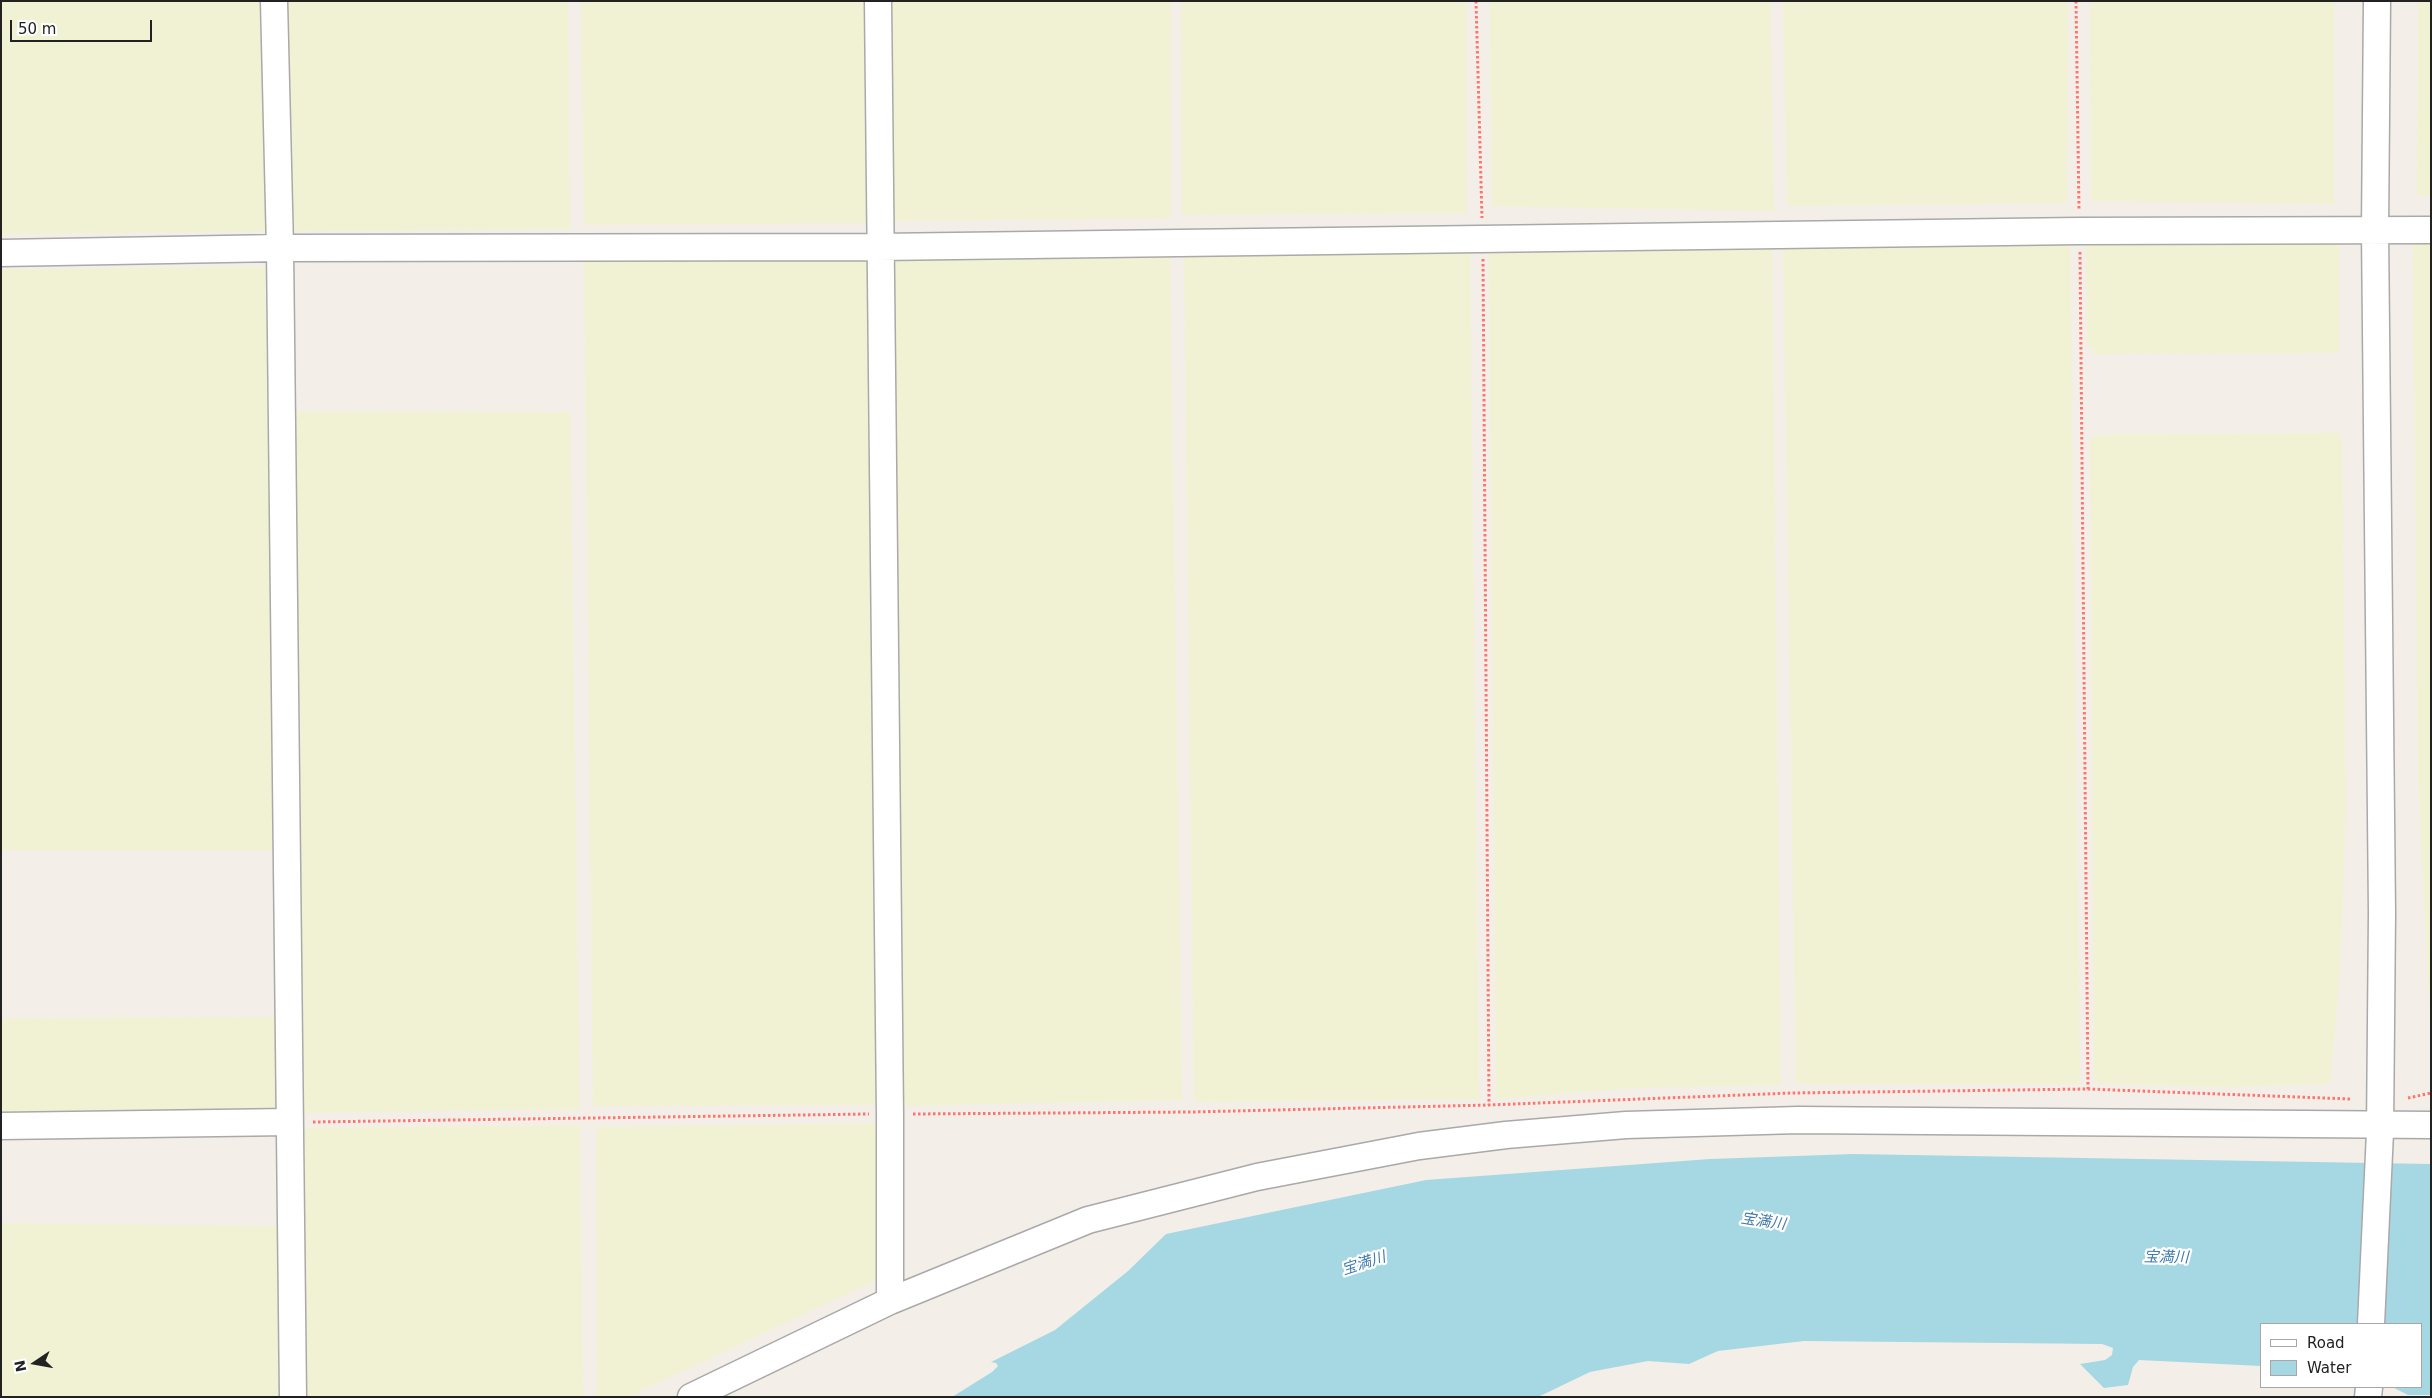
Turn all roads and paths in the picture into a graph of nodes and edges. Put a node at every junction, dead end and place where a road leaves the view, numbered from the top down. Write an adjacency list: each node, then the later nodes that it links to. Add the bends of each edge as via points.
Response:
1 (274, 1): 11 (street)
2 (878, 1): 10 (street)
3 (1476, 1): 9 (path)
4 (2076, 1): 7 (path)
5 (2377, 1): 8 (street)
6 (2431, 230): 8 (street)
7 (2079, 231): 8 (street); 9 (street); 13 (path)
8 (2375, 231): 22 (street, via 2381,691)
9 (1482, 239): 10 (street); 17 (path)
10 (880, 247): 11 (street); 18 (street)
11 (280, 248): 12 (street); 19 (street)
12 (1, 253)
13 (2088, 1089): 16 (path); 17 (path, via 1792,1093)
14 (2431, 1093): 15 (path)
15 (2408, 1098)
16 (2350, 1099)
17 (1489, 1105): 18 (path, via 1060,1114)
18 (890, 1114): 19 (path); 23 (street)
19 (290, 1122): 21 (street); 25 (street)
20 (2431, 1125): 22 (street)
21 (1, 1126)
22 (2380, 1128): 23 (street, via 1798,1120 1626,1125 1506,1135 1419,1146 1257,1177 1088,1220); 24 (street)
23 (890, 1301): 26 (street)
24 (2372, 1323)
25 (293, 1397)
26 (690, 1397)

